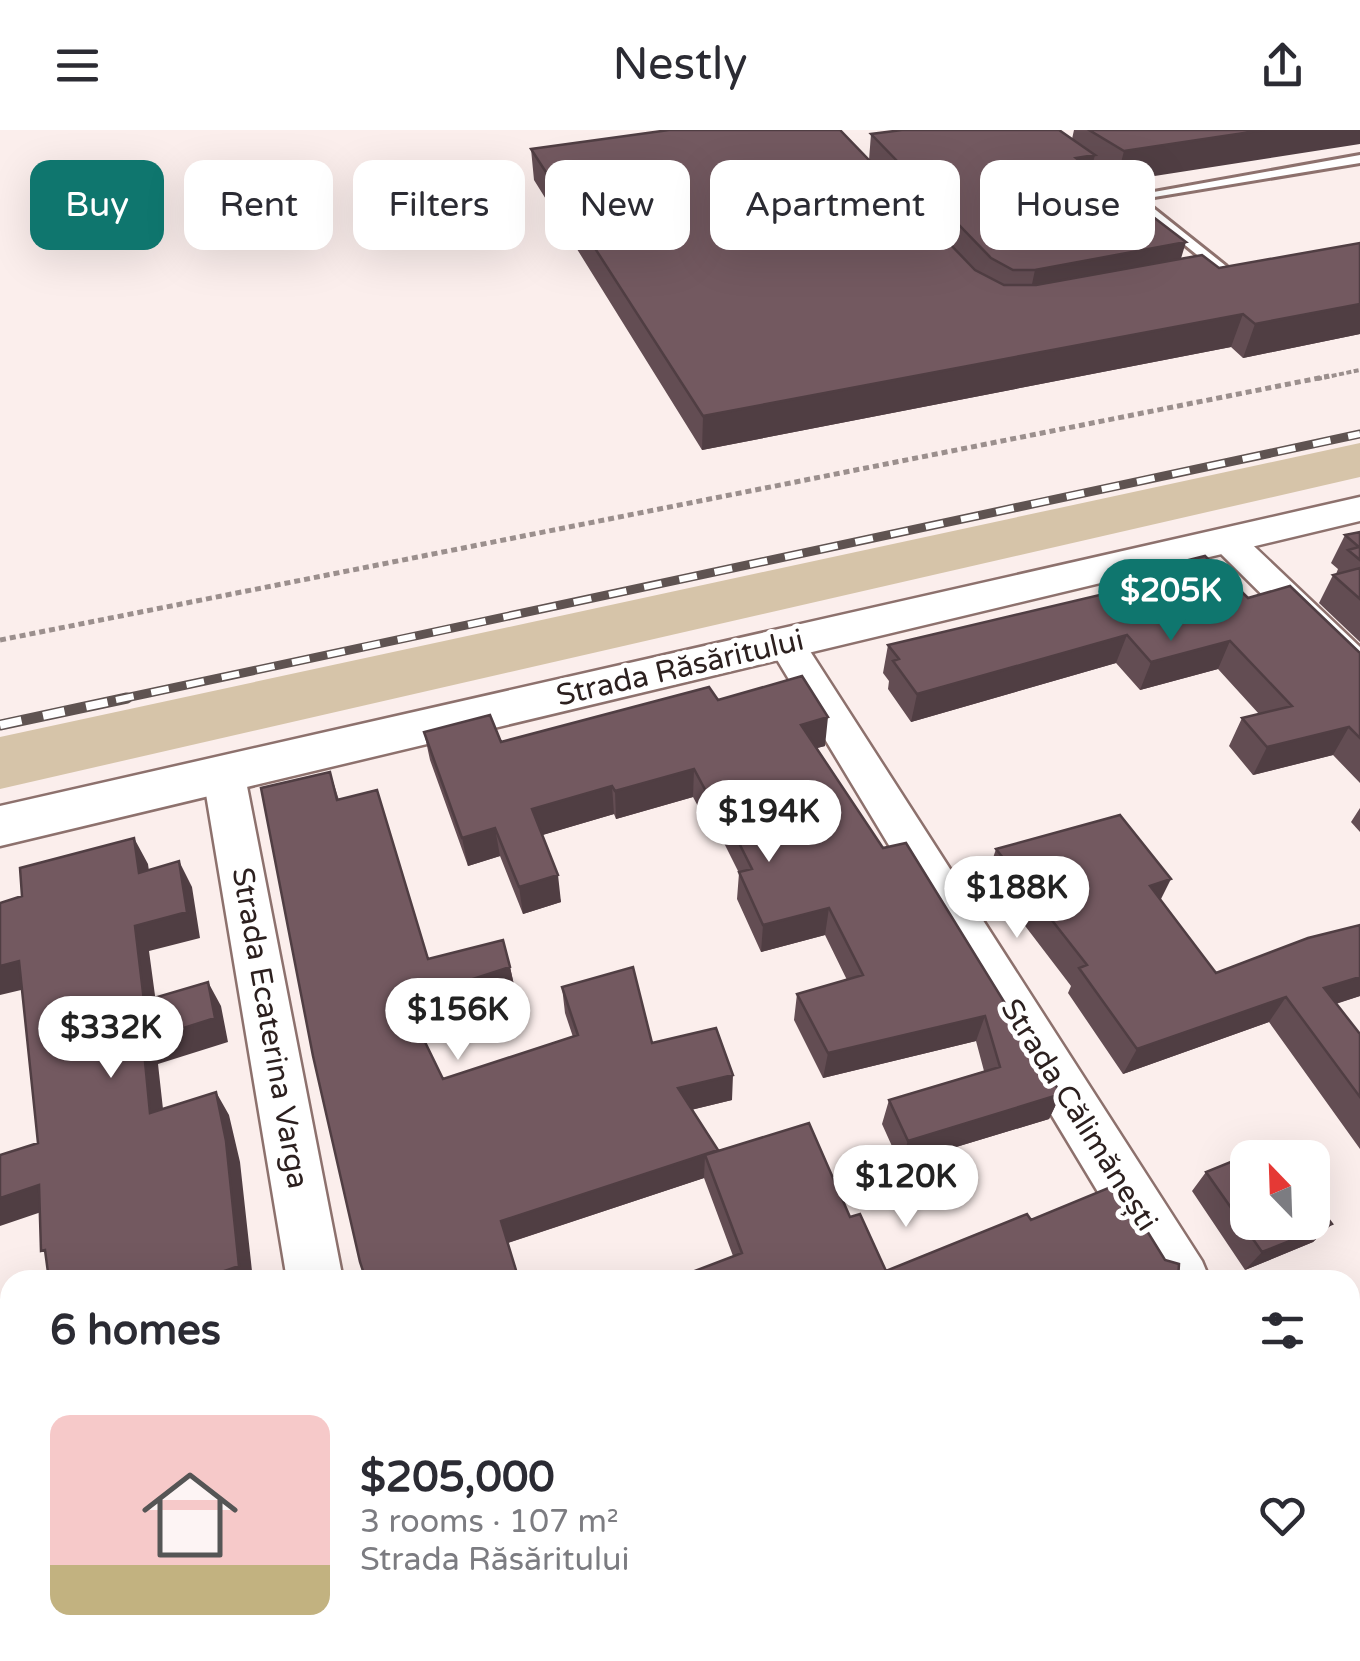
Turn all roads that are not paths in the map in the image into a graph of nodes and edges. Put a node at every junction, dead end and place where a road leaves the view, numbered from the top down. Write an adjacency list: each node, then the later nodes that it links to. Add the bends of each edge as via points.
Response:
1 (1360, 159): 2 (lane)
2 (1155, 193)
3 (1155, 215): 4 (lane, via 1219,266)
4 (1176, 284)
5 (1360, 509): 6 (street, Strada Răsăritului)
6 (1227, 540): 7 (street, Strada Răsăritului); 8 (street)
7 (786, 644): 9 (street, Strada Răsăritului); 12 (street, Strada Călimănești)
8 (1360, 669)
9 (224, 776): 10 (street, Strada Răsăritului); 11 (street, Strada Ecaterina Varga)
10 (0, 826)
11 (313, 1270)
12 (1176, 1270)

